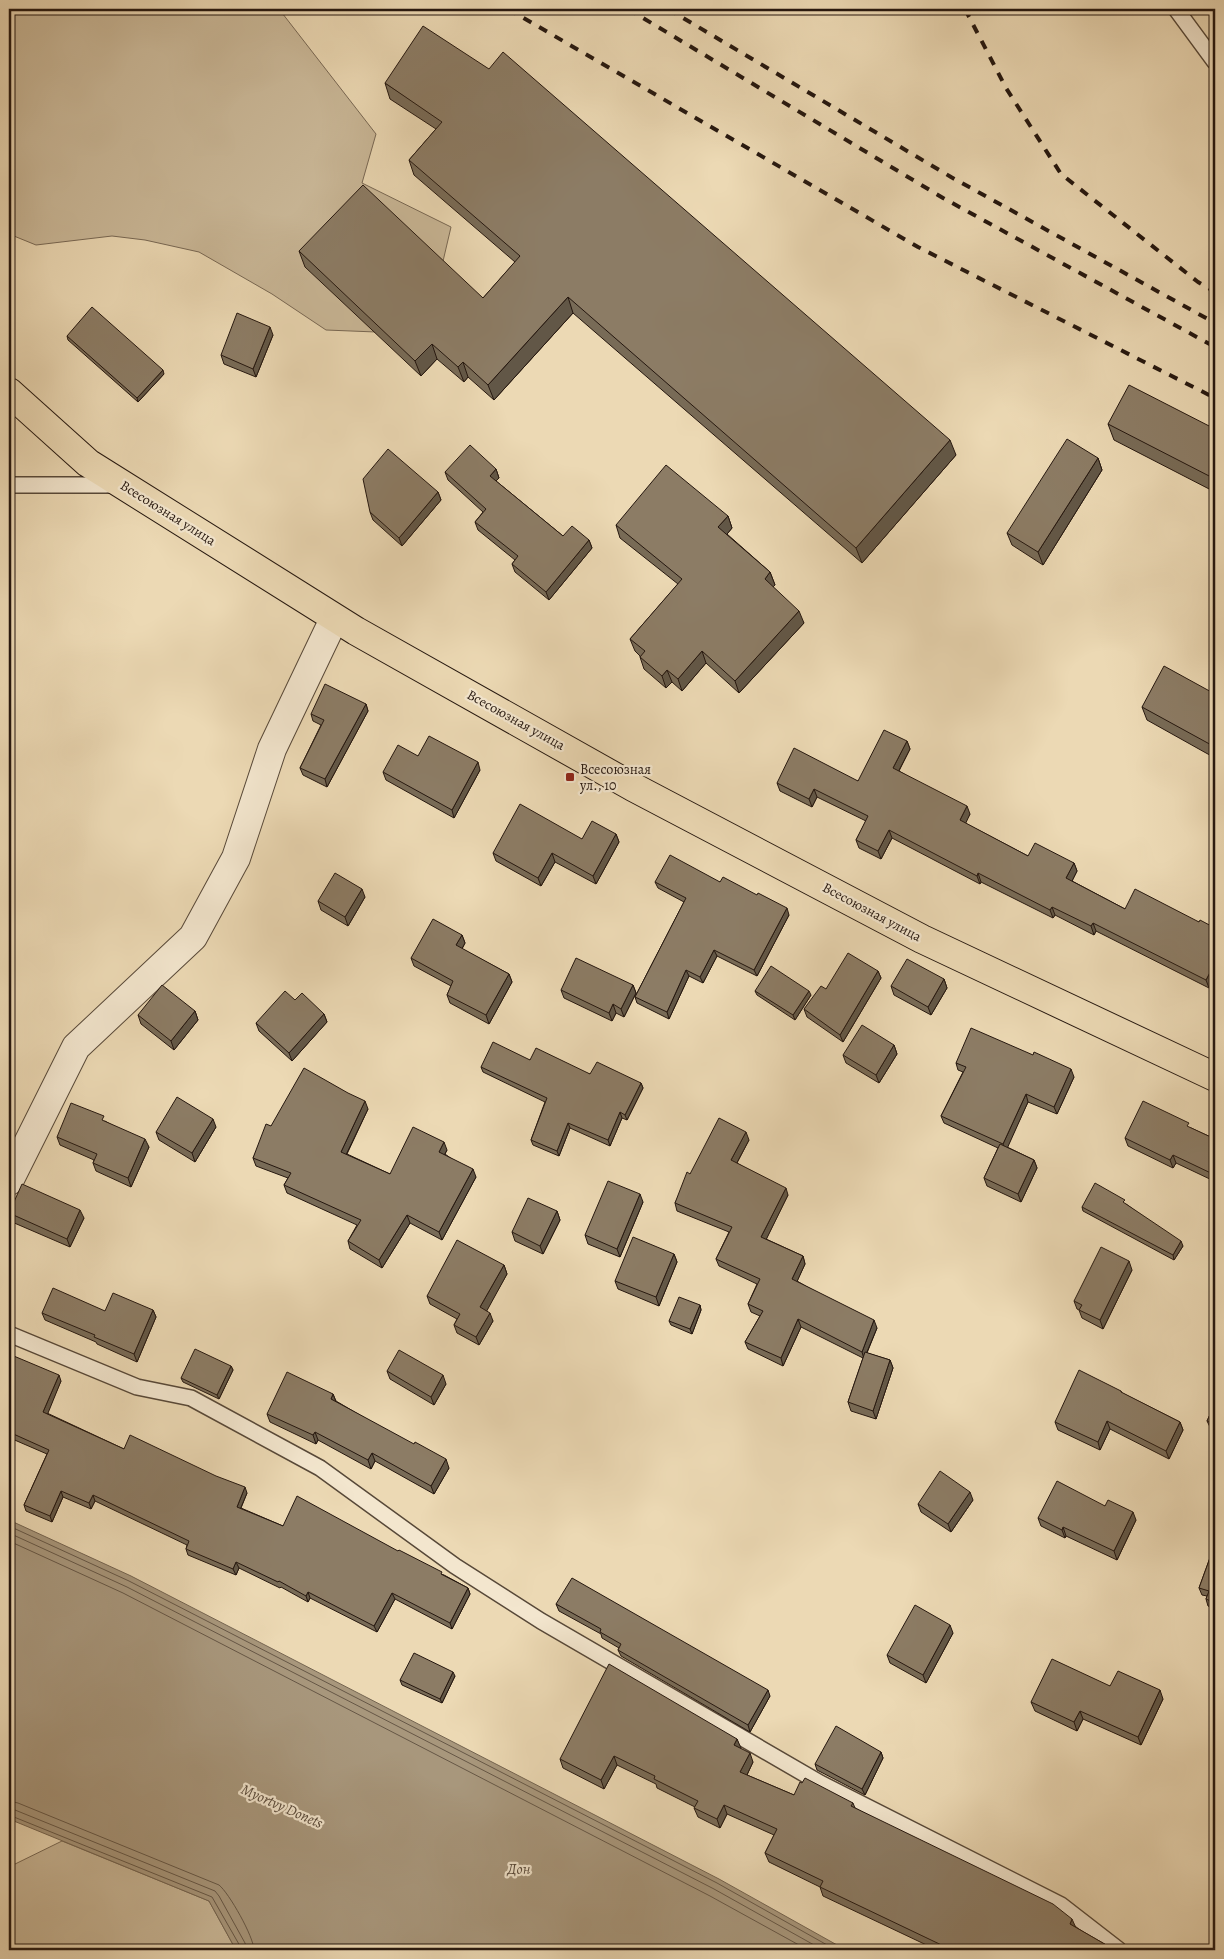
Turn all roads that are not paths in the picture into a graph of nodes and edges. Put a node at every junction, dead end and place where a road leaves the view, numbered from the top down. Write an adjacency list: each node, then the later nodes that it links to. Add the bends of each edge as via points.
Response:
1 (1176, 9): 2 (lane)
2 (1215, 62)
3 (9, 392): 5 (highway, Всесоюзная улица, via 88,463)
4 (9, 485): 5 (lane)
5 (124, 485): 6 (highway, Всесоюзная улица)
6 (334, 619): 7 (highway, Всесоюзная улица, via 632,787 922,938); 8 (street, via 272,749 236,858 193,936 76,1047)
7 (1215, 1077)
8 (9, 1180)
9 (9, 1334): 10 (lane, via 137,1387 191,1398 320,1468 455,1566 541,1621 820,1783 1061,1905)
10 (1119, 1950)

